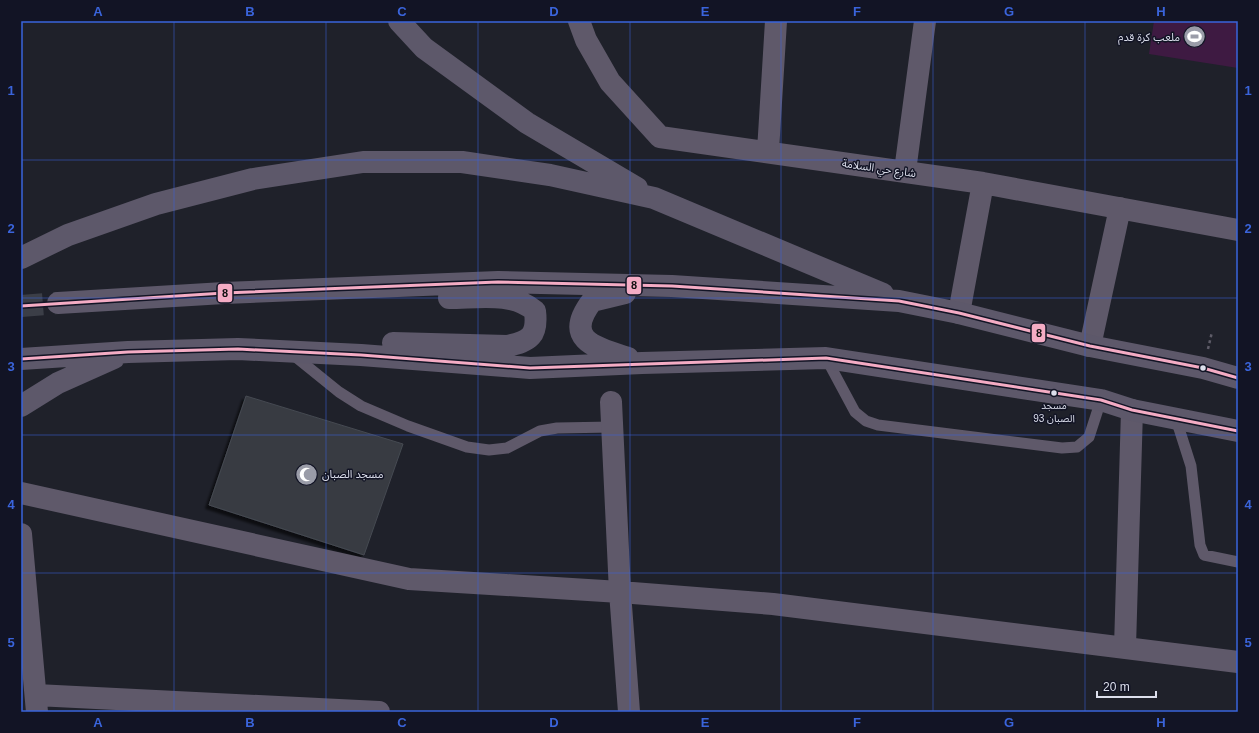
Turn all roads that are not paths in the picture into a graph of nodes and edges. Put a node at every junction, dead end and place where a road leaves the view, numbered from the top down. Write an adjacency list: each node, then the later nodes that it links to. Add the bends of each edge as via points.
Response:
1 (399, 21): 8 (highway, via 424,48 527,123)
2 (578, 21): 5 (street, شارع حي السلامة, via 610,82 660,137)
3 (776, 21): 5 (street)
4 (925, 21): 6 (street)
5 (768, 151): 6 (street, شارع حي السلامة)
6 (905, 171): 7 (street, شارع حي السلامة)
7 (983, 183): 9 (street, شارع حي السلامة); 16 (street)
8 (654, 198): 11 (highway, via 550,175 462,162 363,162 253,179 156,204 68,235); 14 (highway)
9 (1120, 208): 10 (street, شارع حي السلامة); 17 (street)
10 (1238, 230)
11 (21, 258)
12 (672, 286): 13 (highway, via 498,282); 14 (highway); 23 (highway, via 607,296 592,301 583,313 580,327 584,340 597,349)
13 (266, 291): 15 (highway); 18 (highway, via 395,299 510,298 527,304 535,311 536,324 533,335 521,343 507,346 277,340)
14 (899, 301): 16 (highway)
15 (58, 303)
16 (959, 313): 17 (highway)
17 (1090, 346): 24 (highway, via 1203,368)
18 (238, 349): 19 (highway); 20 (highway)
19 (287, 350): 23 (highway, via 530,368); 30 (lane, via 339,392 361,406 468,447 489,450 507,448 540,431 556,428)
20 (128, 352): 22 (highway); 27 (highway, via 58,383)
21 (826, 358): 23 (highway); 25 (highway); 25 (lane, via 855,412 866,421 878,425 1062,448 1077,447 1089,437)
22 (21, 359)
23 (642, 362)
24 (1238, 378)
25 (1101, 400): 28 (highway)
26 (611, 402): 30 (street)
27 (21, 406)
28 (1132, 410): 29 (highway); 36 (street)
29 (1176, 419): 31 (highway); 34 (lane, via 1191,466 1200,545 1204,555)
30 (612, 427): 35 (street)
31 (1238, 431)
32 (21, 492): 35 (street, via 409,579)
33 (21, 534): 37 (street)
34 (1238, 562)
35 (620, 592): 36 (street, via 773,604); 41 (street)
36 (1125, 647): 38 (street)
37 (27, 649): 39 (street)
38 (1238, 662)
39 (36, 703): 40 (street)
40 (379, 712)
41 (629, 712)

